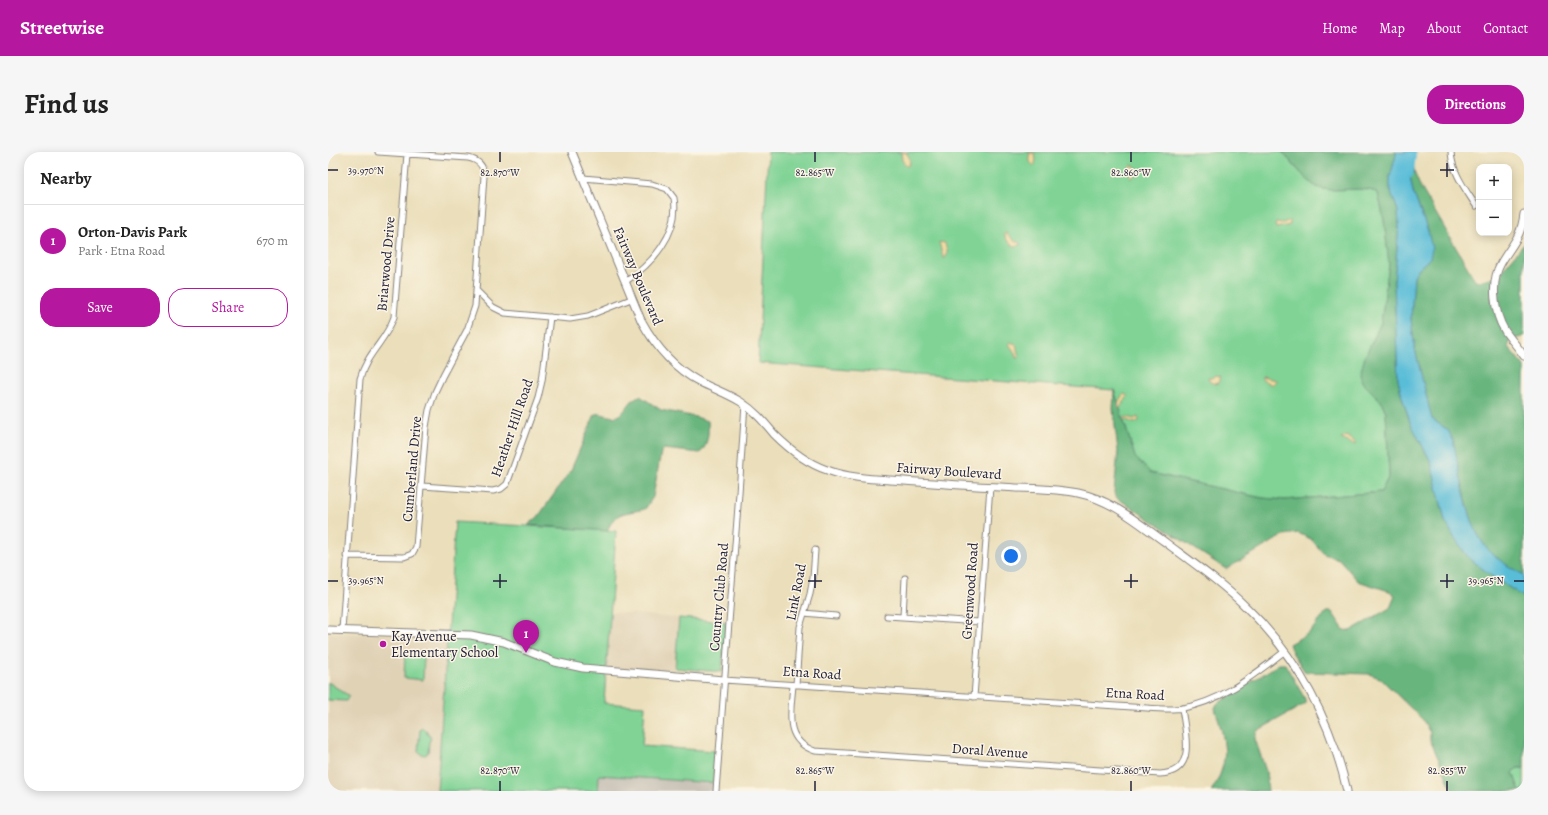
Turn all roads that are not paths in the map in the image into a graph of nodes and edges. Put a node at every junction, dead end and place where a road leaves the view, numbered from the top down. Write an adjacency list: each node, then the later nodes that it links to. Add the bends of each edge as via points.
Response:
1 (378, 152): 4 (street)
2 (572, 152): 5 (street, Fairway Boulevard)
3 (1452, 152): 6 (street, via 1456,172)
4 (407, 154): 9 (street, Cumberland Drive, via 468,158 480,163 484,176); 17 (street, Briarwood Drive, via 394,317 387,334 368,359 360,379)
5 (583, 178): 8 (street, Fairway Boulevard); 8 (street, via 652,184 667,189 674,198 675,215 667,238 649,262)
6 (1476, 206)
7 (1524, 214): 12 (street, via 1518,238 1501,262 1495,284 1496,308 1501,323)
8 (625, 282): 10 (street, Fairway Boulevard)
9 (476, 290): 11 (street, via 499,311); 14 (street, Cumberland Drive, via 472,318 443,375 429,410)
10 (632, 298): 11 (street, via 588,316 570,319); 13 (street, Fairway Boulevard, via 653,340 671,362 690,376)
11 (550, 317): 14 (street, Heather Hill Road, via 538,398 507,484 493,491)
12 (1524, 356)
13 (745, 404): 15 (street, Fairway Boulevard, via 796,454 825,470 848,476); 27 (street, Country Club Road)
14 (422, 486): 17 (street, Cumberland Drive, via 418,543 412,554 400,558)
15 (990, 487): 23 (street, Greenwood Road); 26 (street, Fairway Boulevard, via 1070,492 1111,504 1232,594 1264,626)
16 (815, 550): 19 (street, Link Road, via 812,583)
17 (346, 556): 25 (street, Briarwood Drive)
18 (905, 578): 22 (street)
19 (804, 613): 20 (street); 28 (street, Link Road, via 800,627)
20 (836, 616)
21 (887, 616): 22 (street)
22 (903, 616): 23 (street)
23 (980, 622): 29 (street, Greenwood Road)
24 (328, 630): 25 (street, Etna Road)
25 (342, 630): 27 (street, Etna Road, via 478,636 504,642 555,662 583,668)
26 (1284, 652): 30 (street, Etna Road, via 1224,694 1204,703); 32 (street, Fairway Boulevard, via 1305,683 1328,730)
27 (724, 680): 28 (street, Etna Road); 31 (street, Country Club Road)
28 (795, 685): 29 (street, Etna Road); 30 (street, Doral Avenue, via 790,721 793,735 802,746 815,751 1160,774 1176,770 1186,756)
29 (974, 697): 30 (street, Etna Road)
30 (1182, 708)
31 (716, 791)
32 (1347, 791)

